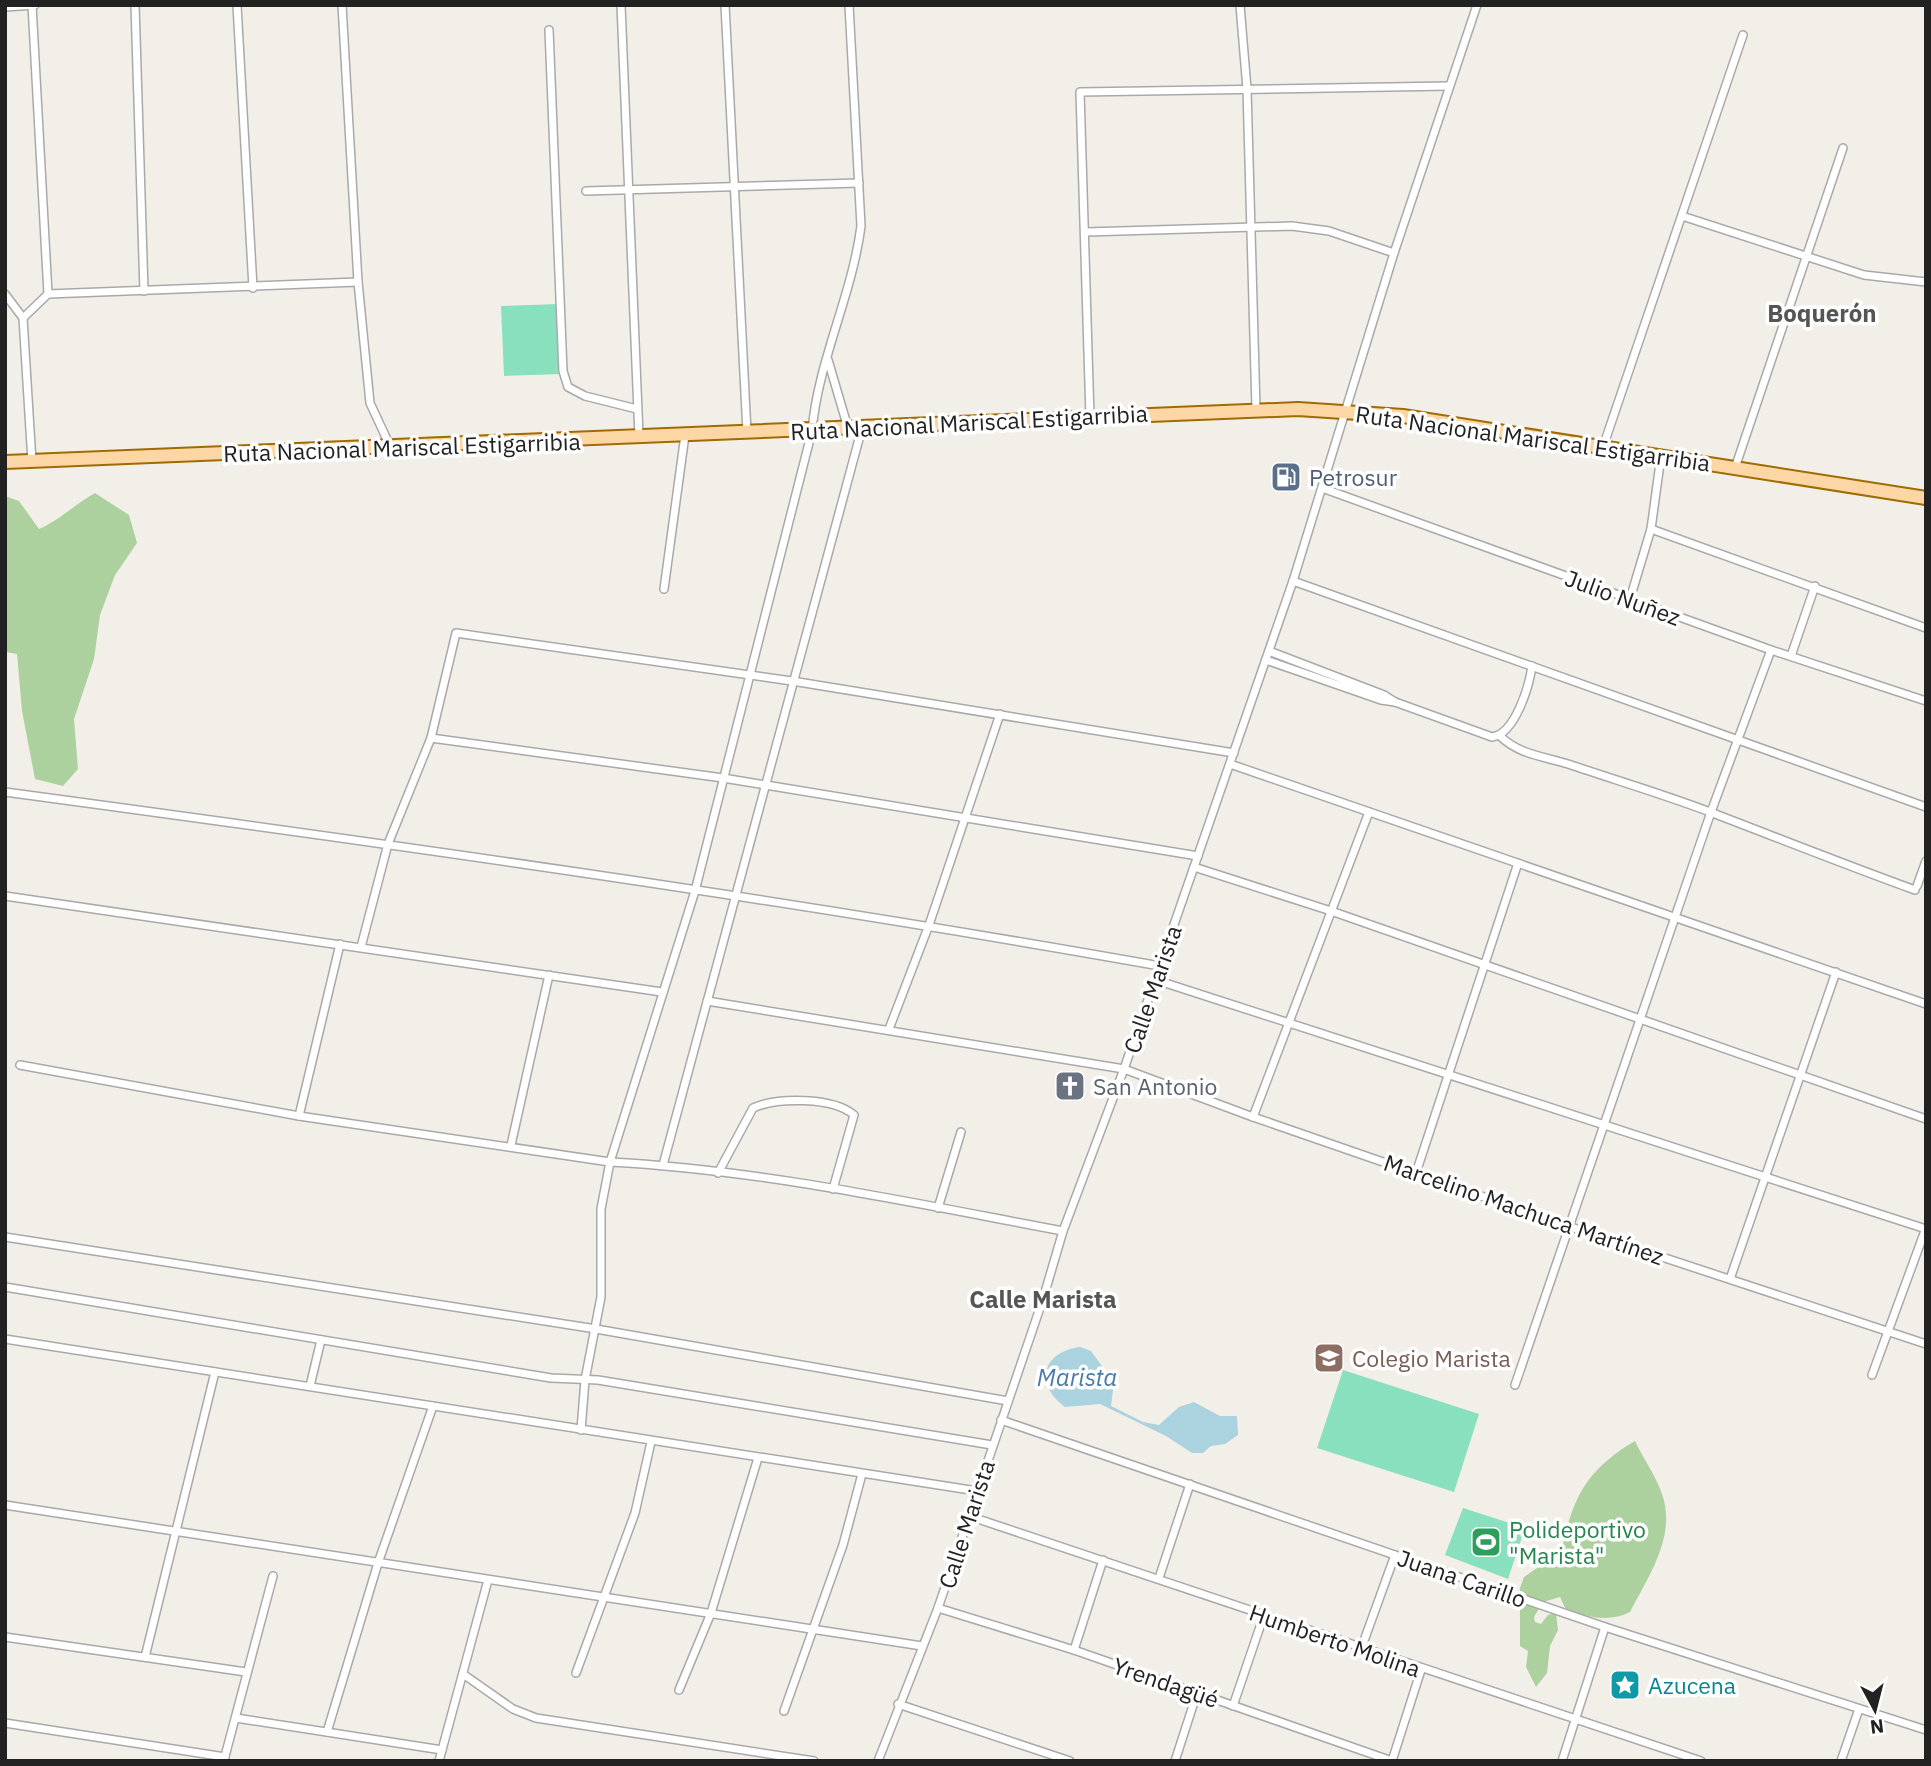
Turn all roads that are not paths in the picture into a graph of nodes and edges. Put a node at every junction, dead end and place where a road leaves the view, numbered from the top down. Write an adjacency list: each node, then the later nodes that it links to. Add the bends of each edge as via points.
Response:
1 (33, 5): 10 (street); 29 (street)
2 (135, 5): 28 (street)
3 (237, 5): 27 (street)
4 (342, 5): 25 (street)
5 (621, 5): 18 (street)
6 (725, 5): 17 (street)
7 (849, 5): 16 (street)
8 (1240, 5): 14 (street)
9 (1476, 5): 13 (street, Calle Marista)
10 (5, 7)
11 (549, 30): 33 (street, via 563,371 568,387 585,396)
12 (1743, 35): 20 (street)
13 (1449, 86): 14 (street); 23 (street, Calle Marista)
14 (1247, 89): 21 (street); 22 (street, via 1080,92)
15 (1843, 148): 24 (street)
16 (859, 183): 17 (street); 32 (street, via 858,251)
17 (734, 188): 18 (street); 39 (street)
18 (628, 190): 19 (street); 33 (street)
19 (586, 191)
20 (1682, 216): 24 (street); 43 (street)
21 (1251, 227): 22 (street); 23 (street, via 1329,231); 34 (street)
22 (1086, 232): 36 (street)
23 (1394, 253): 35 (street, Calle Marista)
24 (1804, 258): 26 (street, via 1864,275); 47 (street)
25 (358, 282): 27 (street); 42 (street, via 370,403)
26 (1926, 282)
27 (253, 288): 28 (street)
28 (144, 291): 29 (street)
29 (48, 293): 31 (street)
30 (5, 294): 31 (street)
31 (23, 318): 45 (street)
32 (828, 360): 37 (street); 38 (street, via 818,379)
33 (637, 409): 41 (street)
34 (1256, 409): 35 (main road, Ruta Nacional Mariscal Estigarribia); 36 (main road, Ruta Nacional Mariscal Estigarribia)
35 (1345, 411): 43 (main road, Ruta Nacional Mariscal Estigarribia); 48 (street, Calle Marista)
36 (1090, 417): 37 (main road, Ruta Nacional Mariscal Estigarribia)
37 (855, 428): 38 (main road, Ruta Nacional Mariscal Estigarribia); 62 (street)
38 (812, 431): 39 (main road, Ruta Nacional Mariscal Estigarribia); 61 (street)
39 (747, 433): 40 (main road, Ruta Nacional Mariscal Estigarribia)
40 (685, 435): 41 (main road, Ruta Nacional Mariscal Estigarribia); 53 (street)
41 (639, 437): 42 (main road, Ruta Nacional Mariscal Estigarribia)
42 (391, 447): 45 (main road, Ruta Nacional Mariscal Estigarribia)
43 (1603, 447): 44 (main road, Ruta Nacional Mariscal Estigarribia)
44 (1661, 456): 47 (main road, Ruta Nacional Mariscal Estigarribia); 50 (street)
45 (32, 461): 46 (main road, Ruta Nacional Mariscal Estigarribia)
46 (5, 462)
47 (1735, 468): 49 (main road, Ruta Nacional Mariscal Estigarribia)
48 (1322, 488): 51 (street, Calle Marista); 54 (street, Julio Nuñez)
49 (1926, 498)
50 (1651, 529): 52 (street); 54 (street)
51 (1293, 581): 57 (street, Calle Marista); 60 (street)
52 (1815, 586): 55 (street); 58 (street)
53 (664, 589)
54 (1630, 599): 56 (street, Julio Nuñez)
55 (1926, 628)
56 (1772, 650): 58 (street, Julio Nuñez); 68 (street)
57 (1269, 651): 59 (street, Calle Marista); 64 (street)
58 (1791, 656): 63 (street, Julio Nuñez)
59 (1266, 660): 64 (street); 69 (street, Calle Marista)
60 (1532, 666): 66 (street, via 1510,727); 68 (street)
61 (749, 677): 62 (street); 67 (street, via 456,633); 71 (street)
62 (792, 681): 65 (street); 72 (street)
63 (1926, 701)
64 (1395, 702): 66 (street)
65 (1000, 714): 69 (street); 77 (street)
66 (1500, 736): 76 (street, via 1529,754)
67 (431, 738): 71 (street); 78 (street)
68 (1736, 739): 74 (street); 76 (street)
69 (1234, 753): 70 (street, Calle Marista)
70 (1230, 764): 75 (street); 79 (street, Calle Marista)
71 (723, 778): 72 (street); 83 (street)
72 (765, 785): 77 (street); 85 (street)
73 (5, 792): 78 (street)
74 (1926, 807)
75 (1369, 812): 81 (street); 86 (street)
76 (1711, 812): 80 (street, via 1757,833 1916,888); 87 (street)
77 (967, 817): 79 (street); 88 (street)
78 (388, 844): 83 (street); 90 (street)
79 (1198, 856): 82 (street, Calle Marista)
80 (1926, 861)
81 (1518, 863): 87 (street); 91 (street)
82 (1195, 867): 86 (street); 92 (street, Calle Marista)
83 (695, 891): 85 (street); 96 (street)
84 (5, 897): 89 (street)
85 (735, 898): 88 (street); 97 (street)
86 (1332, 911): 91 (street); 100 (street)
87 (1676, 917): 93 (street); 99 (street)
88 (929, 925): 92 (street); 101 (street)
89 (340, 944): 90 (street); 106 (street)
90 (361, 947): 94 (street)
91 (1485, 965): 99 (street); 104 (street)
92 (1160, 966): 95 (street, Calle Marista)
93 (1836, 972): 98 (street); 105 (street)
94 (549, 975): 96 (street); 111 (street)
95 (1156, 980): 100 (street); 103 (street, Calle Marista)
96 (662, 992): 112 (street)
97 (707, 1001): 101 (street, Marcelino Machuca Martínez); 113 (street)
98 (1926, 1004)
99 (1640, 1019): 105 (street); 109 (street)
100 (1290, 1021): 104 (street); 107 (street)
101 (889, 1029): 103 (street, Marcelino Machuca Martínez)
102 (20, 1065): 106 (street)
103 (1124, 1069): 107 (street, Marcelino Machuca Martínez); 121 (street, Calle Marista)
104 (1448, 1074): 109 (street); 114 (street)
105 (1800, 1076): 108 (street); 116 (street)
106 (299, 1116): 111 (street)
107 (1253, 1117): 114 (street, Marcelino Machuca Martínez)
108 (1926, 1119)
109 (1605, 1124): 116 (street); 119 (street)
110 (961, 1132): 118 (street)
111 (511, 1145): 112 (street)
112 (610, 1162): 113 (street); 125 (street, via 601,1209 601,1297)
113 (663, 1165): 115 (street)
114 (1416, 1172): 119 (street, Marcelino Machuca Martínez)
115 (718, 1173): 117 (street); 117 (street, via 753,1108 775,1102 831,1104 853,1115)
116 (1766, 1176): 120 (street); 123 (street)
117 (833, 1189): 118 (street)
118 (938, 1208): 121 (street)
119 (1570, 1227): 123 (street, Marcelino Machuca Martínez); 133 (street)
120 (1926, 1228): 126 (street)
121 (1063, 1231): 135 (street, Calle Marista)
122 (5, 1237): 125 (street)
123 (1730, 1279): 126 (street, Marcelino Machuca Martínez)
124 (5, 1287): 128 (street)
125 (596, 1329): 132 (street); 135 (street)
126 (1888, 1332): 129 (street, Marcelino Machuca Martínez); 131 (street)
127 (5, 1339): 130 (street)
128 (321, 1340): 132 (street); 134 (street)
129 (1926, 1344)
130 (215, 1371): 134 (street); 147 (street)
131 (1872, 1375)
132 (585, 1380): 138 (street); 140 (street)
133 (1516, 1385)
134 (310, 1386): 136 (street)
135 (1008, 1401): 137 (street, Calle Marista)
136 (433, 1406): 138 (street); 150 (street)
137 (1001, 1420): 140 (street, Calle Marista); 143 (street, Juana Carillo)
138 (581, 1430): 139 (street)
139 (651, 1442): 141 (street); 154 (street, via 635,1513)
140 (992, 1445): 144 (street, Calle Marista)
141 (758, 1458): 142 (street); 156 (street)
142 (862, 1474): 144 (street); 159 (street, via 843,1545)
143 (1190, 1484): 148 (street, Juana Carillo); 152 (street)
144 (978, 1491): 146 (street, Calle Marista)
145 (5, 1504): 147 (street)
146 (970, 1517): 149 (street, Humberto Molina); 155 (street, Calle Marista)
147 (176, 1531): 150 (street); 164 (street)
148 (1395, 1555): 158 (street, Juana Carillo); 162 (street)
149 (1103, 1560): 152 (street, Humberto Molina); 163 (street)
150 (378, 1563): 153 (street); 179 (street)
151 (273, 1576): 166 (street)
152 (1159, 1578): 157 (street, Humberto Molina)
153 (488, 1580): 154 (street); 168 (street)
154 (604, 1598): 156 (street); 167 (street)
155 (938, 1608): 161 (street, Calle Marista); 163 (street, Yrendagüé)
156 (711, 1613): 159 (street); 169 (street)
157 (1264, 1615): 162 (street, Humberto Molina); 172 (street)
158 (1605, 1628): 173 (street, Juana Carillo); 176 (street)
159 (810, 1629): 161 (street); 174 (street)
160 (5, 1637): 164 (street)
161 (922, 1646): 171 (street, Calle Marista)
162 (1361, 1649): 165 (street, Humberto Molina)
163 (1074, 1650): 170 (street, Yrendagüé)
164 (145, 1657): 166 (street)
165 (1421, 1670): 176 (street, Humberto Molina); 187 (street)
166 (246, 1672): 175 (street)
167 (576, 1673)
168 (463, 1674): 180 (street); 183 (street, via 513,1709 536,1718)
169 (679, 1690)
170 (1197, 1693): 172 (street, Yrendagüé); 186 (street)
171 (898, 1704): 184 (street, Calle Marista); 185 (street)
172 (1233, 1706): 187 (street, Yrendagüé)
173 (1859, 1709): 178 (street, Juana Carillo); 190 (street)
174 (784, 1711)
175 (236, 1718): 179 (street); 181 (street)
176 (1575, 1720): 188 (street); 189 (street, Humberto Molina)
177 (5, 1723): 181 (street)
178 (1926, 1730)
179 (327, 1732): 180 (street)
180 (442, 1750): 182 (street)
181 (225, 1759)
182 (439, 1761)
183 (814, 1761)
184 (878, 1761)
185 (1070, 1761)
186 (1175, 1761)
187 (1392, 1761)
188 (1562, 1761)
189 (1701, 1761)
190 (1841, 1761)

